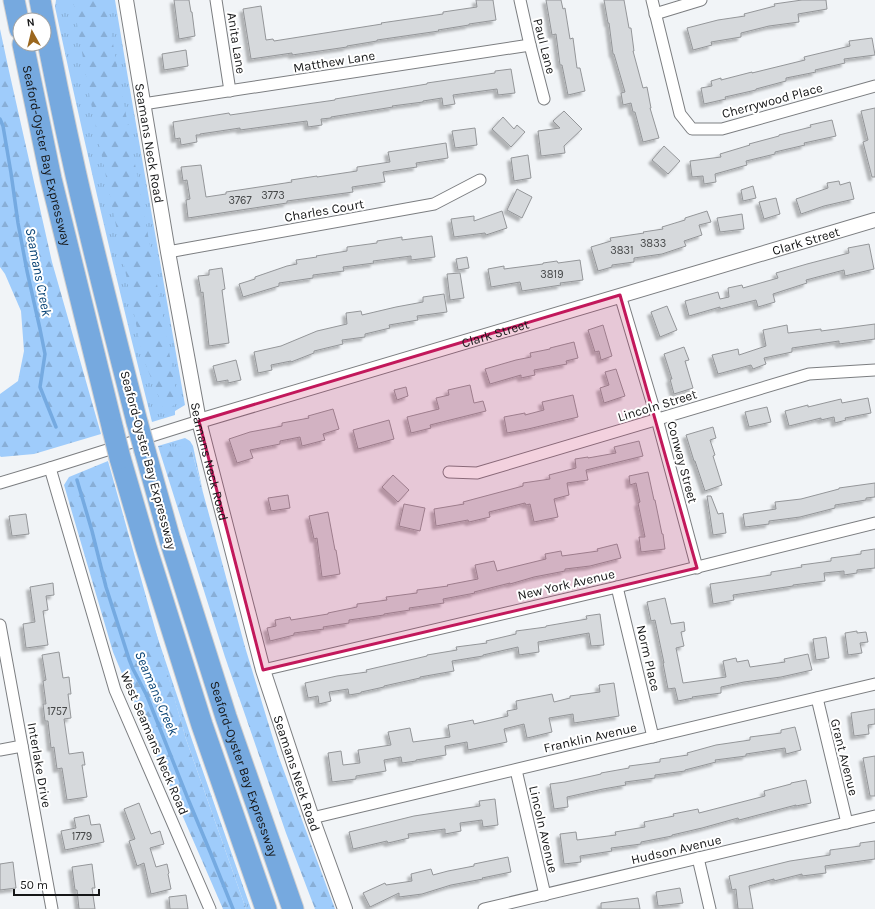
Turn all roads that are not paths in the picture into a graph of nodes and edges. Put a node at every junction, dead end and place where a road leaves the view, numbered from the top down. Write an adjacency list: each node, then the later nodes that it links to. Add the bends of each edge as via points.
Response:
1 (14, 0): 8 (highway)
2 (40, 0): 46 (highway, Seaford-Oyster Bay Expressway, bridge, via 76,174 144,451 226,717)
3 (126, 0): 15 (street, Seamans Neck Road)
4 (216, 0): 13 (street, Anita Lane)
5 (520, 0): 10 (street, Paul Lane)
6 (652, 0): 9 (street, Cherrywood Place)
7 (701, 0): 9 (street)
8 (16, 12)
9 (655, 14): 12 (street, Cherrywood Place, via 680,114 692,129 722,129)
10 (530, 45): 13 (street, Matthew Lane); 14 (street, Paul Lane)
11 (25, 52): 23 (highway, Seaford-Oyster Bay Expressway, via 51,179)
12 (875, 86)
13 (230, 91): 15 (street, Matthew Lane)
14 (544, 100)
15 (143, 104): 18 (street, Seamans Neck Road)
16 (480, 180): 18 (street, Charles Court, via 434,204)
17 (875, 220): 19 (street, Clark Street)
18 (168, 252): 22 (street, Seamans Neck Road)
19 (620, 295): 21 (street, Conway Street); 22 (street, Clark Street)
20 (875, 370): 21 (street, Lincoln Street, via 809,374)
21 (657, 419): 25 (street, Lincoln Street, via 477,473); 28 (street, Conway Street)
22 (199, 421): 23 (street, Clark Street); 31 (street, Seamans Neck Road)
23 (116, 445): 24 (street, Clark Street); 45 (highway, Seaford-Oyster Bay Expressway, via 202,725)
24 (50, 468): 26 (street, Clark Street); 44 (street, West Seamans Neck Road, via 115,690)
25 (449, 472)
26 (0, 482)
27 (875, 523): 28 (street, New York Avenue)
28 (696, 568): 29 (street, New York Avenue)
29 (617, 587): 31 (street, New York Avenue); 34 (street, Norm Place)
30 (0, 625): 35 (street, Interlake Drive)
31 (264, 670): 39 (street, Seamans Neck Road)
32 (875, 684): 33 (street, Franklin Avenue)
33 (816, 698): 34 (street, Franklin Avenue); 40 (street, Grant Avenue)
34 (653, 737): 37 (street, Franklin Avenue)
35 (22, 746): 36 (street); 43 (street, Interlake Drive)
36 (0, 750)
37 (516, 770): 39 (street, Franklin Avenue); 42 (street, Lincoln Avenue)
38 (875, 816): 40 (street, Hudson Avenue)
39 (312, 818): 47 (street, Seamans Neck Road)
40 (847, 823): 41 (street, Hudson Avenue)
41 (698, 858): 42 (street, Hudson Avenue); 49 (street)
42 (545, 895): 48 (street, Hudson Avenue)
43 (50, 909)
44 (210, 909)
45 (266, 909)
46 (294, 909)
47 (345, 909)
48 (484, 909)
49 (710, 909)

